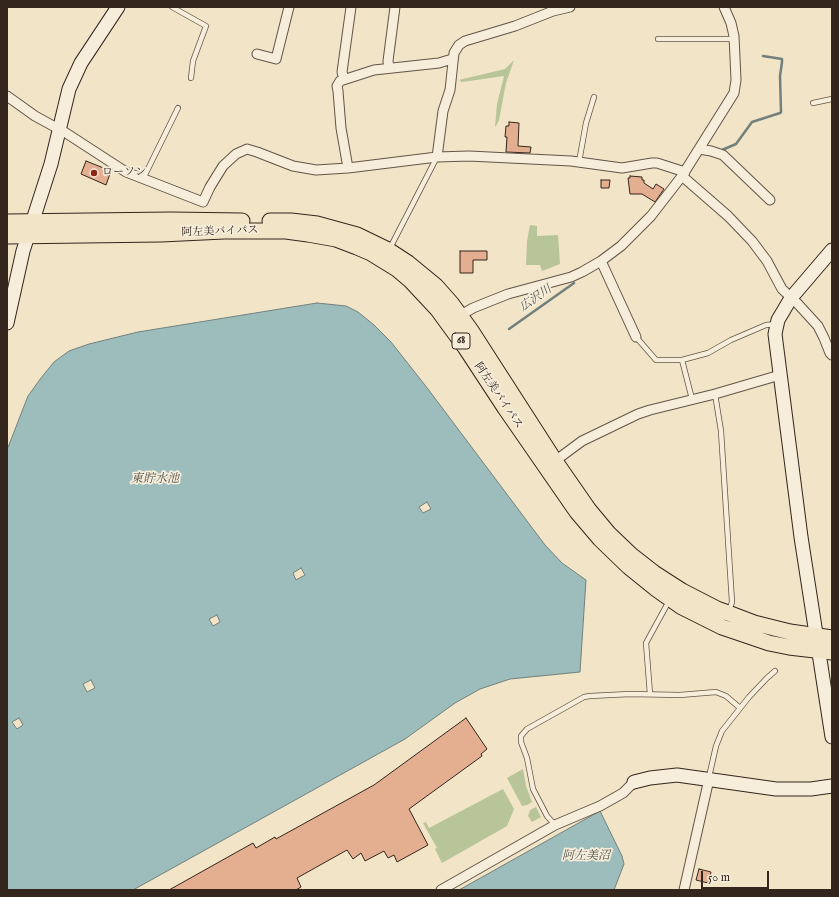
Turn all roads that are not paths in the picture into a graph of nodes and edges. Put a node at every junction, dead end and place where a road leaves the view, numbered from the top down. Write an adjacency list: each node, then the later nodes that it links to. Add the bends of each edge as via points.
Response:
1 (118, 7): 20 (street, via 81,63 69,89)
2 (172, 7): 13 (lane, via 206,26 194,61)
3 (289, 7): 10 (street, via 276,59)
4 (351, 7): 14 (street, via 342,72)
5 (395, 7): 12 (street)
6 (570, 7): 11 (street, via 465,41 456,48)
7 (724, 7): 9 (street)
8 (658, 39): 9 (lane)
9 (734, 39): 21 (street, via 734,93)
10 (258, 54)
11 (452, 59): 12 (street, via 439,63); 22 (street, via 450,90 443,111)
12 (389, 68): 14 (street)
13 (192, 78)
14 (344, 79): 24 (street, via 337,86)
15 (7, 96): 20 (street)
16 (594, 97): 23 (lane)
17 (832, 100): 18 (lane)
18 (813, 103)
19 (178, 108): 26 (lane)
20 (60, 130): 26 (street, via 126,172); 29 (street)
21 (699, 149): 25 (street); 27 (street, via 723,155)
22 (437, 157): 23 (street, via 478,156); 24 (street); 32 (lane)
23 (579, 162): 25 (street, via 622,168 657,163)
24 (348, 168): 26 (street, via 304,169 251,150 242,150 223,166 203,202)
25 (684, 174): 34 (street, via 637,231); 35 (street, via 744,231 767,262 782,289)
26 (143, 179)
27 (770, 200)
28 (7, 222): 29 (main road, 阿左美バイパス / 68)
29 (32, 222): 31 (street); 32 (main road, 阿左美バイパス / 68, via 298,222 344,231)
30 (7, 236): 31 (main road, 阿左美バイパス / 68)
31 (27, 236): 36 (street); 37 (main road, 阿左美バイパス / 68, via 256,230 293,232 336,239 357,246 397,269)
32 (388, 250): 37 (main road, 阿左美バイパス / 68, via 436,286)
33 (832, 250): 35 (street)
34 (601, 261): 37 (street, via 578,275 508,294); 40 (street)
35 (791, 298): 39 (street); 41 (street, via 818,326)
36 (10, 299): 38 (street)
37 (454, 319): 46 (main road, 阿左美バイパス / 68); 47 (main road, 阿左美バイパス / 68, via 505,408 588,526 629,567)
38 (7, 323)
39 (776, 324): 42 (lane, via 766,325 708,353); 43 (street, via 775,340)
40 (636, 337): 42 (lane, via 656,360)
41 (832, 355)
42 (682, 360): 45 (lane)
43 (780, 375): 44 (street); 49 (street)
44 (715, 394): 45 (street); 48 (lane, via 721,430 732,602)
45 (692, 399): 46 (street, via 650,410 619,422 582,441)
46 (555, 461): 48 (main road, 阿左美バイパス / 68, via 589,510 609,534 631,554 667,582)
47 (670, 599): 51 (main road, 阿左美バイパス / 68, via 691,612 742,634 789,647); 53 (lane, via 646,643)
48 (728, 613): 49 (main road, 阿左美バイパス / 68, via 754,623)
49 (816, 636): 50 (main road, 阿左美バイパス / 68); 51 (street)
50 (832, 638)
51 (826, 652): 55 (street)
52 (775, 671): 54 (lane)
53 (650, 694): 54 (lane, via 716,692 726,696); 59 (lane, via 587,696 527,729 521,736 533,789 547,816)
54 (740, 708): 56 (lane, via 726,724 719,739)
55 (832, 738)
56 (709, 779): 57 (street, via 676,775); 58 (street, via 776,789); 61 (street)
57 (634, 782): 59 (street, via 624,793)
58 (832, 786)
59 (555, 825): 60 (street)
60 (441, 890)
61 (684, 890)

